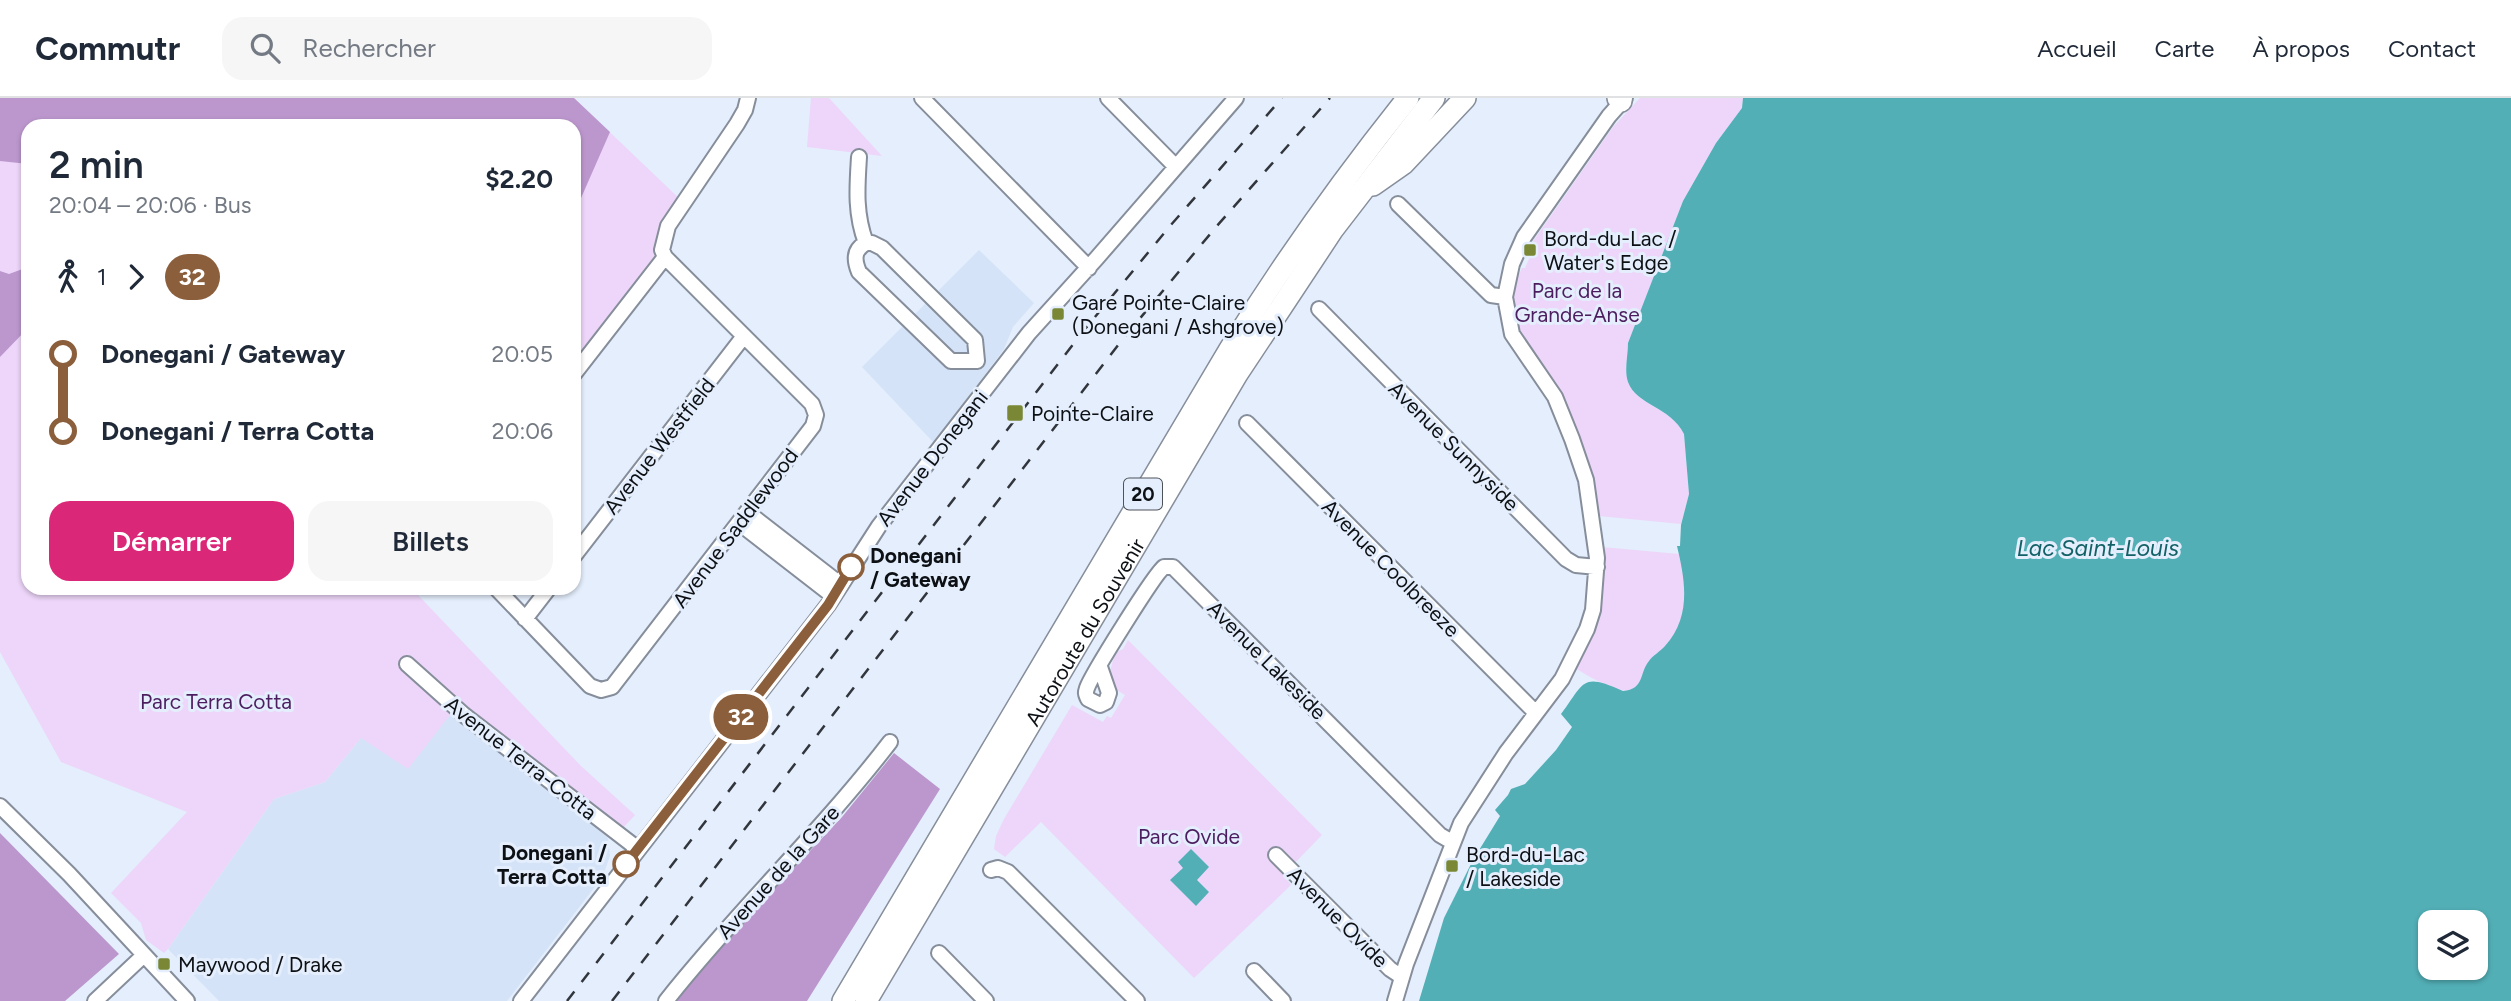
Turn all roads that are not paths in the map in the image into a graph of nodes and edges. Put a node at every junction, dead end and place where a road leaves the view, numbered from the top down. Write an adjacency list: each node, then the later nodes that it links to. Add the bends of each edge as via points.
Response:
1 (748, 98): 14 (street, via 746,110 667,226)
2 (922, 98): 15 (street)
3 (1108, 98): 10 (street)
4 (1236, 98): 10 (street, Avenue Donegani)
5 (1408, 98): 47 (highway, Autoroute du Souvenir / 20, via 1326,206 1237,337)
6 (1434, 98): 11 (highway, Autoroute du Souvenir / 20)
7 (1465, 98): 11 (highway, via 1403,164)
8 (1621, 99): 16 (street, via 1524,237)
9 (859, 157): 13 (street, via 856,200)
10 (1176, 167): 15 (street, Avenue Donegani)
11 (1359, 194): 48 (highway, Autoroute du Souvenir / 20, via 1237,374)
12 (1398, 204): 16 (street, via 1491,295)
13 (866, 243): 19 (street, via 882,248 975,340); 19 (street, via 855,255 859,272 951,361)
14 (665, 257): 18 (street, Avenue Saddlewood); 20 (street)
15 (1088, 268): 21 (street, Avenue Donegani)
16 (1505, 297): 25 (street, via 1512,334 1555,397 1579,457)
17 (1319, 309): 25 (street, Avenue Sunnyside, via 1566,559)
18 (744, 336): 23 (street, Avenue Saddlewood, via 812,404 816,415 813,426); 24 (street, Avenue Westfield)
19 (977, 361): 21 (street)
20 (581, 365)
21 (996, 376): 26 (street, Avenue Donegani, via 879,526)
22 (1247, 423): 32 (street, Avenue Coolbreeze)
23 (743, 517): 26 (street); 29 (street, Avenue Saddlewood, via 612,687 590,686)
24 (581, 546)
25 (1597, 567): 32 (street, via 1587,629 1562,679)
26 (837, 590): 36 (street, Avenue Donegani)
27 (503, 595): 29 (street, Avenue Saddlewood)
28 (544, 595): 29 (street)
29 (525, 619)
30 (407, 664): 36 (street, Avenue Terra-Cotta, via 464,715)
31 (1100, 667): 35 (street, Avenue Lakeside, via 1156,574 1173,567)
32 (1535, 712): 35 (street, via 1474,799)
33 (890, 742): 46 (street, Avenue de la Gare)
34 (0, 806): 40 (street)
35 (1452, 842): 42 (street)
36 (638, 849): 45 (street, Avenue Donegani)
37 (1276, 855): 42 (street, Avenue Ovide)
38 (991, 870): 50 (street, via 1008,872)
39 (939, 953): 49 (street)
40 (144, 955): 43 (street); 44 (street)
41 (1254, 971): 51 (street)
42 (1402, 977): 52 (street)
43 (95, 1001)
44 (187, 1001)
45 (520, 1001)
46 (666, 1001)
47 (843, 1001)
48 (866, 1001)
49 (986, 1001)
50 (1137, 1001)
51 (1283, 1001)
52 (1395, 1001)

